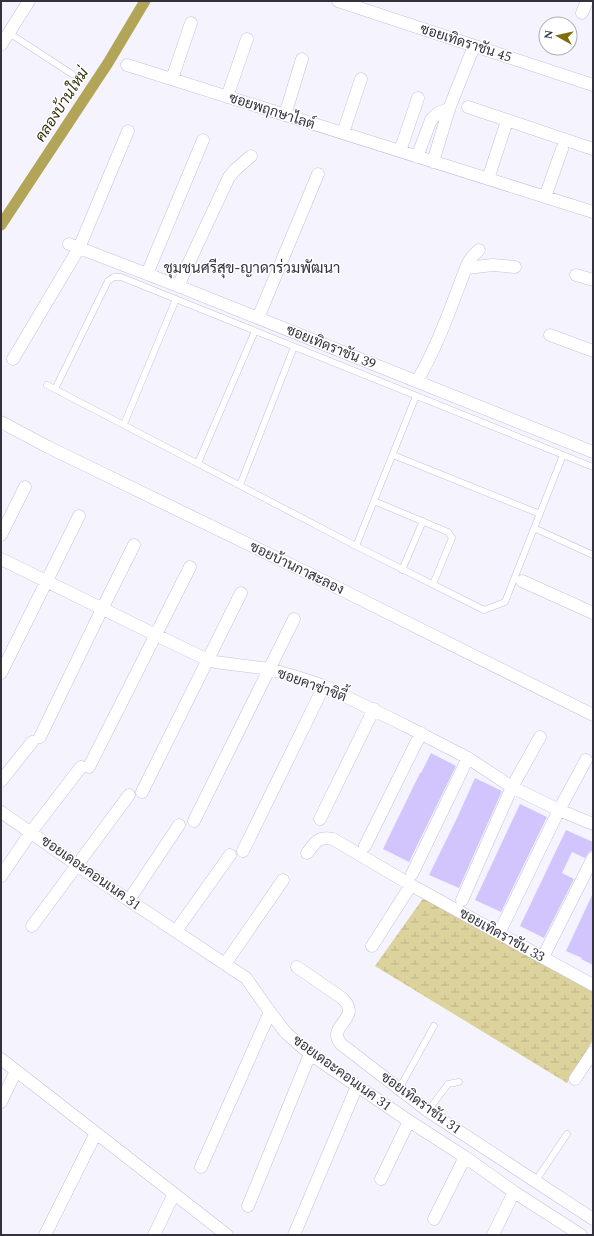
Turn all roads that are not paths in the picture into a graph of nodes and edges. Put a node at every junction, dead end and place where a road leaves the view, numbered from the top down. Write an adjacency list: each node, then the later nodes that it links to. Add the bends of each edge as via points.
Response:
1 (29, 1): 6 (street)
2 (338, 1): 9 (street, ซอยเทิดราชัน 45)
3 (587, 1): 4 (street)
4 (582, 13)
5 (190, 23): 14 (street)
6 (9, 33): 8 (street); 12 (lane)
7 (247, 39): 16 (street)
8 (1, 45)
9 (474, 46): 15 (street, ซอยเทิดราชัน 45); 19 (street)
10 (302, 59): 20 (street)
11 (127, 65): 14 (street, ซอยพฤกษาไลต์)
12 (72, 74)
13 (361, 78): 23 (street)
14 (172, 79): 16 (street, ซอยพฤกษาไลต์)
15 (593, 85)
16 (227, 97): 20 (street, ซอยพฤกษาไลต์)
17 (418, 98): 27 (street)
18 (468, 107): 25 (street)
19 (449, 109): 29 (street, via 438,113 431,120); 30 (street)
20 (285, 115): 23 (street, ซอยพฤกษาไลต์)
21 (505, 128): 32 (street)
22 (128, 131): 35 (street)
23 (343, 133): 27 (street, ซอยพฤกษาไลต์)
24 (203, 140): 39 (street)
25 (592, 146)
26 (562, 149): 33 (street)
27 (400, 151): 29 (street, ซอยพฤกษาไลต์)
28 (251, 156): 42 (street, via 228,177)
29 (417, 157): 30 (street, ซอยพฤกษาไลต์)
30 (433, 162): 32 (street, ซอยพฤกษาไลต์)
31 (318, 174): 44 (street)
32 (488, 179): 33 (street, ซอยพฤกษาไลต์)
33 (545, 197): 34 (street, ซอยพฤกษาไลต์)
34 (593, 212)
35 (74, 246): 39 (street, ซอยเทิดราชัน 39); 49 (street)
36 (479, 250): 38 (street)
37 (515, 267): 38 (street, via 493,265)
38 (467, 268): 50 (street, via 439,339)
39 (148, 274): 42 (street, ซอยเทิดราชัน 39)
40 (576, 274): 41 (street)
41 (593, 280)
42 (178, 286): 44 (street, ซอยเทิดราชัน 39)
43 (176, 299): 45 (lane); 52 (lane, via 121,277 114,277 108,281); 55 (lane)
44 (258, 318): 50 (street, ซอยเทิดราชัน 39)
45 (255, 331): 47 (lane); 59 (lane)
46 (550, 335): 48 (street)
47 (294, 347): 53 (lane); 61 (lane)
48 (593, 350)
49 (13, 358)
50 (417, 381): 56 (street, ซอยเทิดราชัน 39)
51 (47, 385): 52 (lane)
52 (54, 389): 55 (lane)
53 (416, 396): 57 (lane); 58 (lane)
54 (1, 422): 88 (street, ซอยบ้านกาสะลอง)
55 (124, 424): 59 (lane)
56 (593, 452)
57 (392, 455): 63 (lane); 64 (lane)
58 (563, 455): 60 (lane); 64 (lane)
59 (198, 463): 61 (lane)
60 (593, 467)
61 (240, 485): 70 (lane)
62 (25, 487): 68 (street)
63 (374, 501): 66 (lane); 70 (lane)
64 (540, 514): 67 (lane)
65 (79, 516): 75 (street)
66 (422, 521): 74 (lane); 77 (lane, via 448,532 452,538)
67 (534, 528): 71 (lane); 77 (lane, via 505,602 484,610)
68 (1, 535)
69 (134, 545): 79 (street)
70 (356, 546): 74 (lane)
71 (593, 555)
72 (1, 559): 75 (street, ซอยคาซ่าซิตี้)
73 (190, 567): 82 (street)
74 (402, 570): 77 (lane)
75 (46, 581): 79 (street, ซอยคาซ่าซิตี้); 85 (street)
76 (522, 581): 80 (street)
77 (433, 584)
78 (241, 593): 83 (street)
79 (102, 608): 82 (street, ซอยคาซ่าซิตี้); 93 (street, via 36,739)
80 (593, 613)
81 (294, 619): 84 (street)
82 (156, 635): 83 (street, ซอยคาซ่าซิตี้); 103 (street, via 85,767)
83 (208, 660): 84 (street, ซอยคาซ่าซิตี้); 95 (street)
84 (269, 669): 86 (street, ซอยคาซ่าซิตี้); 100 (street)
85 (1, 673)
86 (324, 686): 87 (street, ซอยคาซ่าซิตี้); 105 (street)
87 (374, 709): 89 (street, ซอยคาซ่าซิตี้); 99 (street)
88 (593, 715)
89 (421, 733): 91 (street, ซอยคาซ่าซิตี้); 104 (street)
90 (540, 738): 94 (street)
91 (468, 758): 94 (street, ซอยคาซ่าซิตี้); 111 (street)
92 (586, 760): 97 (street)
93 (1, 781)
94 (512, 787): 97 (street, ซอยคาซ่าซิตี้); 114 (street)
95 (142, 792)
96 (129, 795): 109 (street)
97 (559, 810): 101 (street, ซอยคาซ่าซิตี้); 116 (street)
98 (1, 812): 103 (street, ซอยเดอะคอนเนค 31)
99 (320, 819)
100 (194, 821)
101 (593, 824)
102 (179, 825): 113 (street)
103 (31, 832): 109 (street, ซอยเดอะคอนเนค 31); 110 (street)
104 (365, 846)
105 (243, 851)
106 (307, 853): 111 (street, ซอยเทิดราชัน 33, via 316,841 333,839)
107 (230, 855): 117 (street)
108 (593, 858): 119 (street)
109 (77, 864): 113 (street, ซอยเดอะคอนเนค 31); 115 (street)
110 (1, 876)
111 (411, 879): 118 (street); 122 (street, ซอยเทิดราชัน 33)
112 (283, 880): 120 (street)
113 (129, 900): 117 (street, ซอยเดอะคอนเนค 31)
114 (462, 900)
115 (32, 926)
116 (502, 927)
117 (176, 932): 120 (street, ซอยเดอะคอนเนค 31)
118 (372, 946)
119 (546, 951)
120 (225, 964): 123 (street, ซอยเดอะคอนเนค 31, via 246,978)
121 (297, 967): 132 (street, ซอยเทิดราชัน 31, via 348,1004 348,1015 336,1035 341,1044)
122 (593, 985)
123 (270, 1012): 125 (street, ซอยเดอะคอนเนค 31, via 286,1033); 139 (street)
124 (434, 1026): 132 (lane)
125 (310, 1054): 131 (street, ซอยเดอะคอนเนค 31); 144 (street)
126 (592, 1057): 129 (street)
127 (1, 1059): 128 (street)
128 (16, 1071): 133 (street); 136 (street)
129 (575, 1079)
130 (459, 1082): 134 (lane, via 448,1084)
131 (357, 1086): 135 (street, ซอยเดอะคอนเนค 31); 151 (street)
132 (399, 1089): 134 (street, ซอยเทิดราชัน 31)
133 (1, 1102)
134 (428, 1111): 141 (street, ซอยเทิดราชัน 31)
135 (409, 1121): 138 (street, ซอยเดอะคอนเนค 31); 140 (street)
136 (96, 1133): 143 (street); 148 (street)
137 (567, 1134): 141 (lane)
138 (465, 1157): 142 (street, ซอยเดอะคอนเนค 31); 145 (street)
139 (201, 1167)
140 (382, 1179)
141 (535, 1182): 146 (street, ซอยเทิดราชัน 31)
142 (514, 1192): 147 (street, ซอยเดอะคอนเนค 31); 152 (street)
143 (174, 1194): 149 (street); 150 (street)
144 (248, 1206)
145 (434, 1219)
146 (593, 1220)
147 (565, 1230): 153 (street, ซอยเดอะคอนเนค 31)
148 (45, 1235)
149 (154, 1235)
150 (227, 1235)
151 (294, 1235)
152 (493, 1235)
153 (581, 1235)

